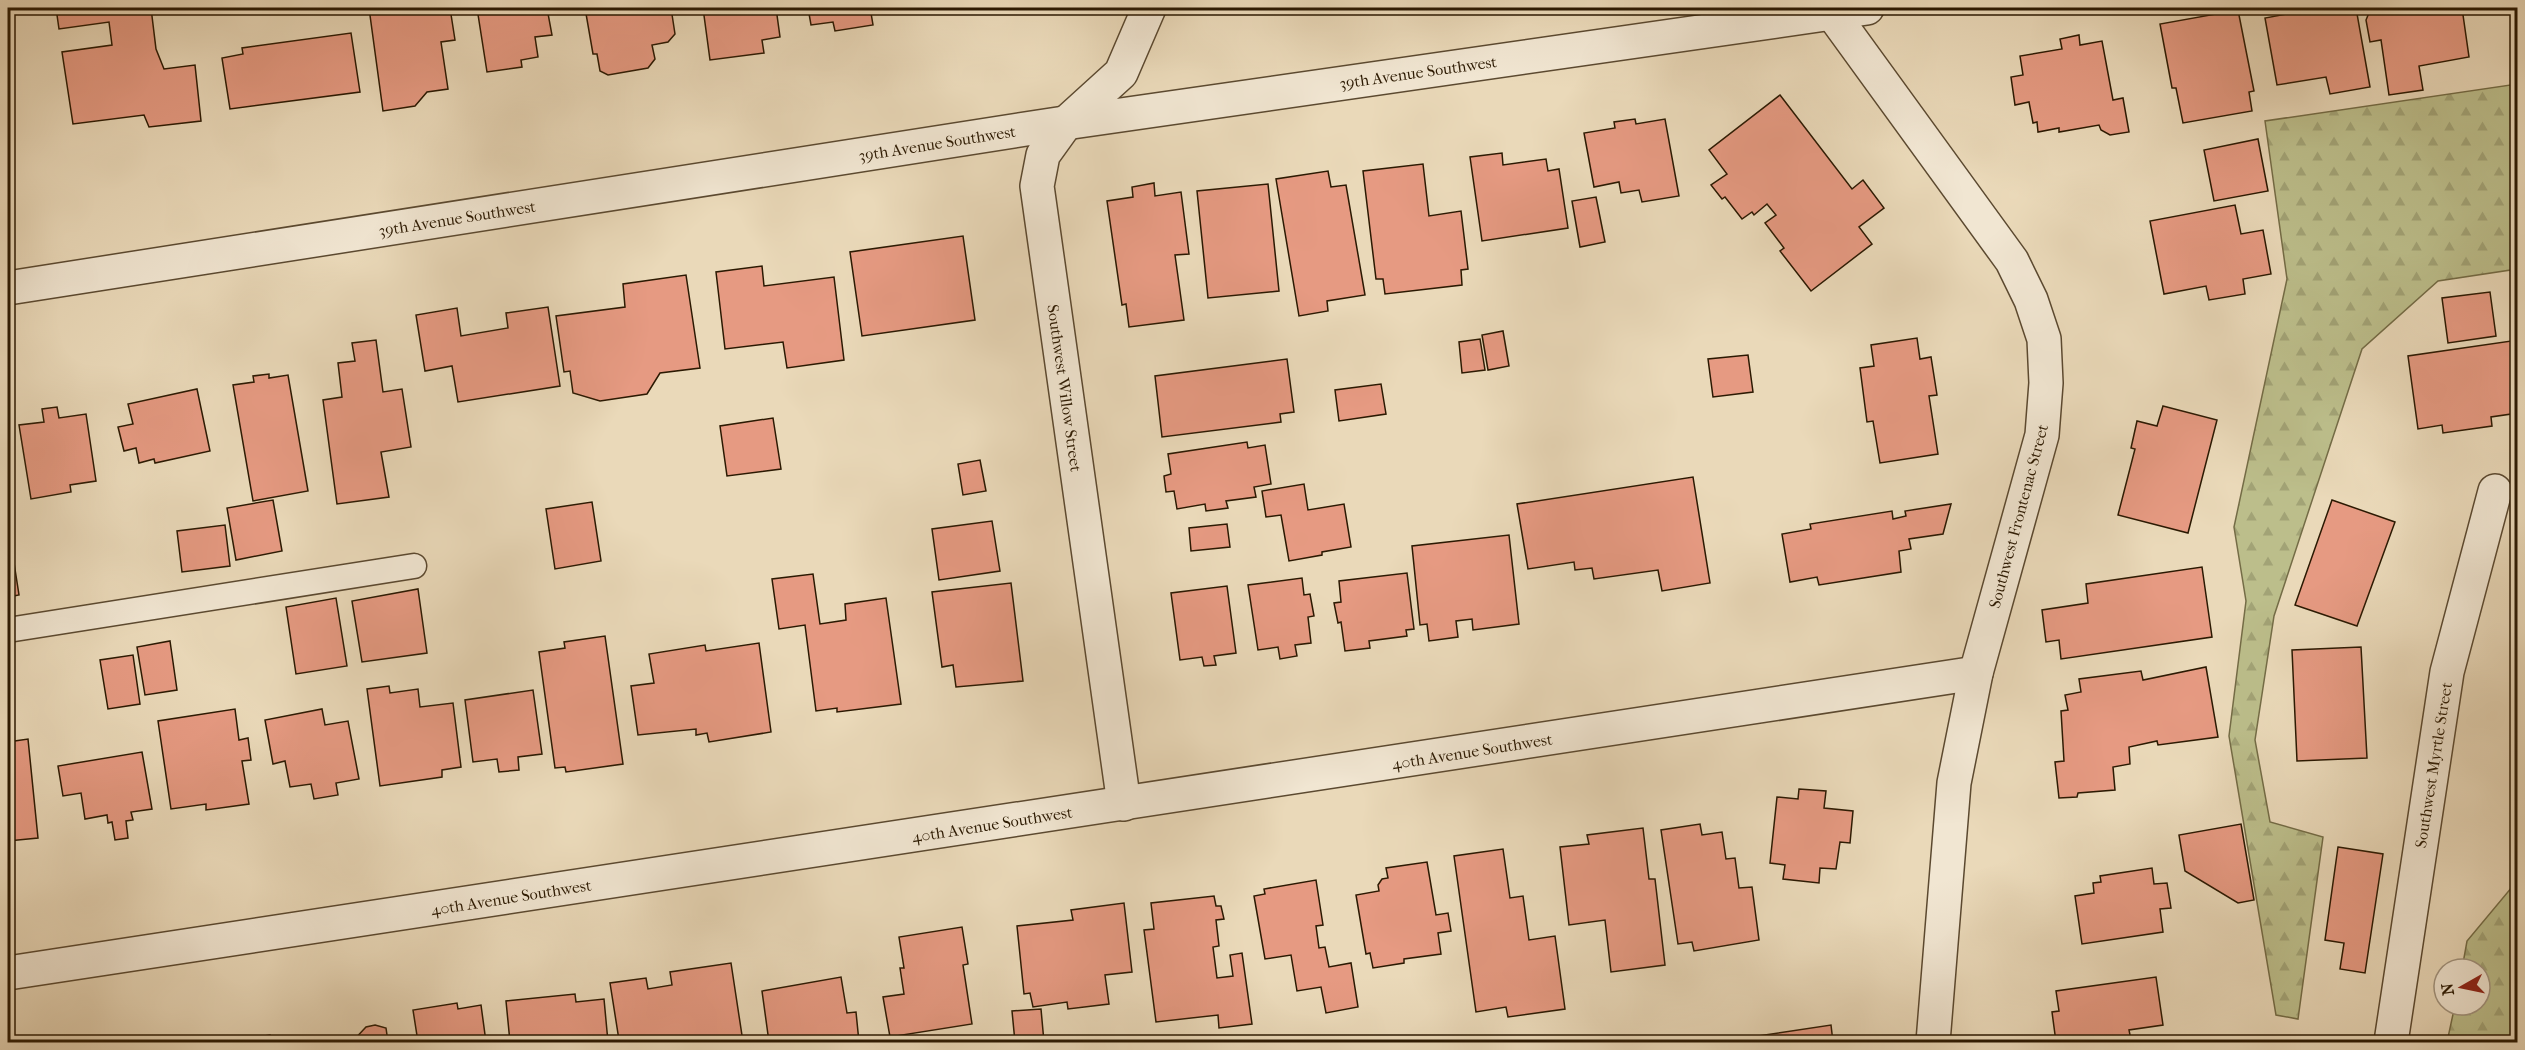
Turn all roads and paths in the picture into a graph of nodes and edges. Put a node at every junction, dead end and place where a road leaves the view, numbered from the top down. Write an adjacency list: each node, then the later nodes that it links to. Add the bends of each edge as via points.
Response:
1 (1149, 8): 4 (street, Southwest Willow Street, via 1121,73)
2 (1867, 8): 3 (street, 39th Avenue Southwest)
3 (1832, 13): 4 (street, 39th Avenue Southwest); 9 (street, Southwest Frontenac Street, via 2012,261 2031,300 2043,339 2046,382 2042,435)
4 (1066, 123): 5 (street, 39th Avenue Southwest); 10 (street, Southwest Willow Street, via 1043,155 1037,186)
5 (8, 288)
6 (2495, 491): 13 (street, Southwest Myrtle Street, via 2447,672)
7 (414, 566): 8 (lane)
8 (8, 630)
9 (1976, 674): 10 (street, 40th Avenue Southwest); 12 (street, Southwest Frontenac Street, via 1954,783)
10 (1124, 804): 11 (street, 40th Avenue Southwest)
11 (8, 973)
12 (1933, 1042)
13 (2391, 1042)

